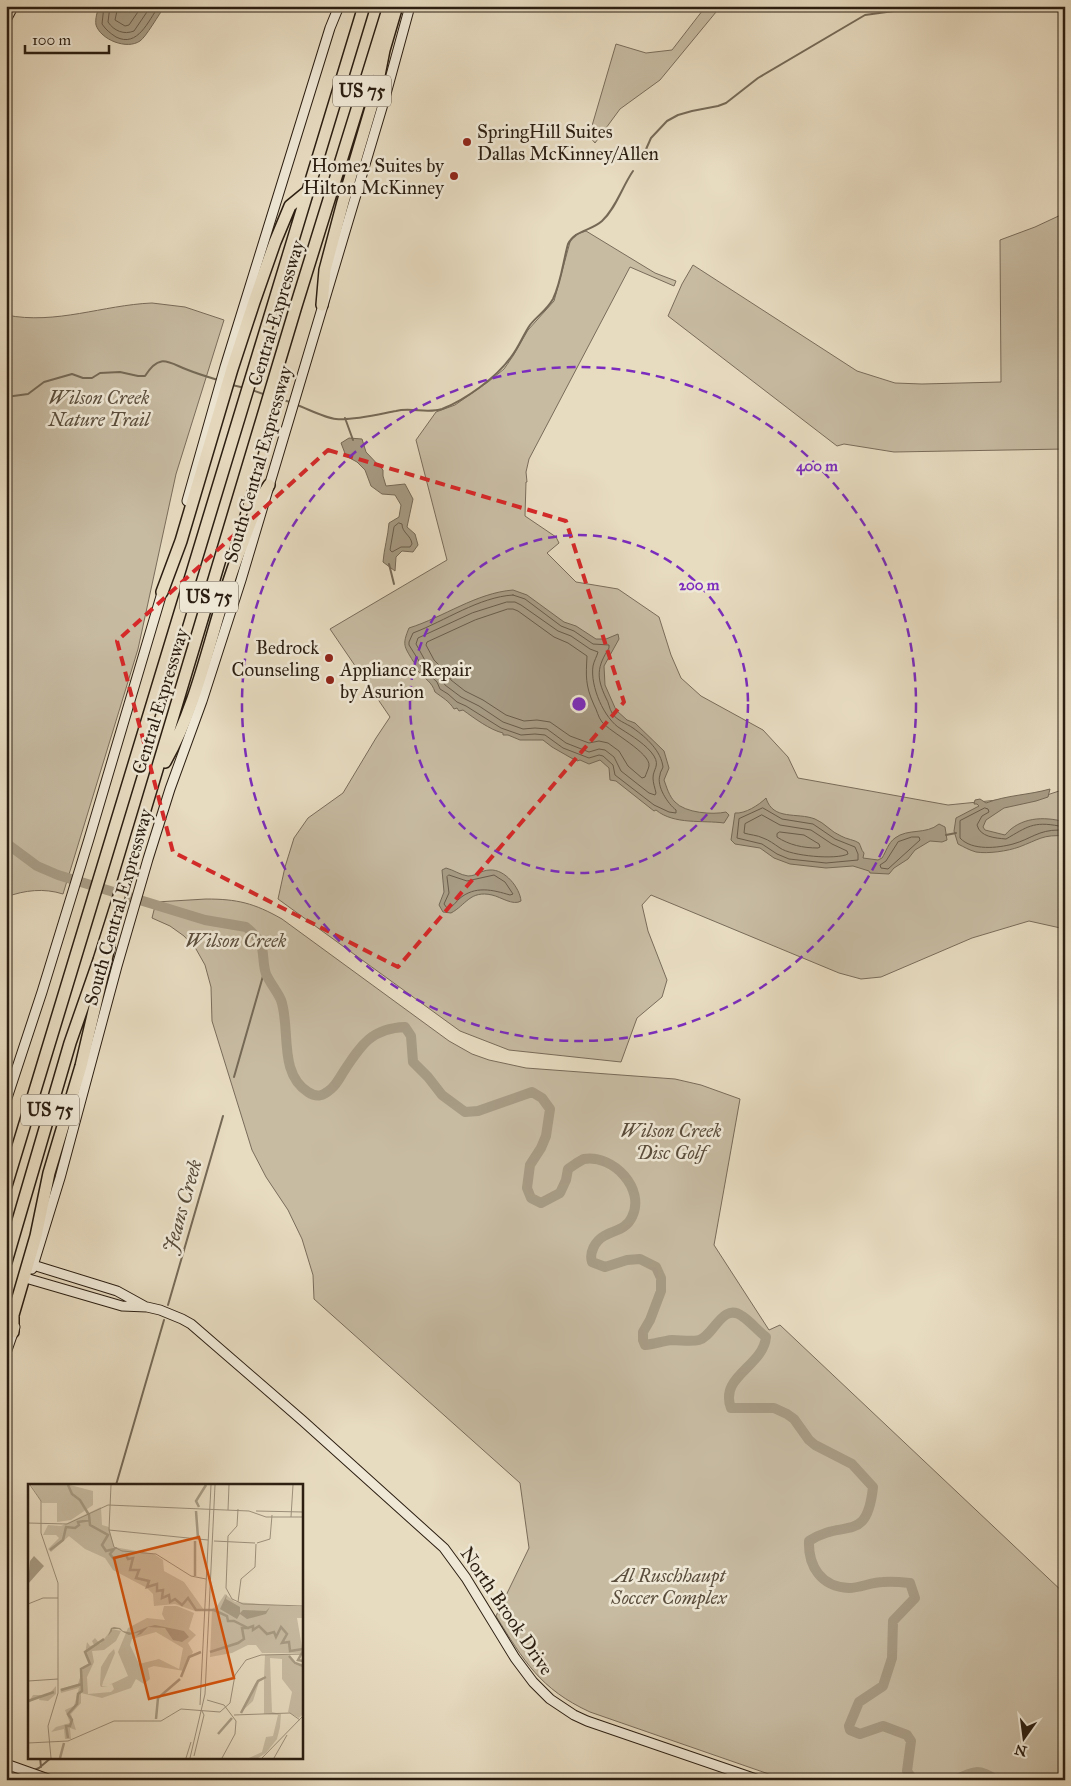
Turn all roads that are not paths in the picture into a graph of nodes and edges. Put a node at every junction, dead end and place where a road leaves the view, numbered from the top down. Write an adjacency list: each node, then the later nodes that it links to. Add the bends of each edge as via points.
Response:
1 (13, 6): 8 (main road)
2 (334, 6): 9 (main road)
3 (339, 6): 9 (main road)
4 (364, 6): 10 (highway, Central Expressway / US 75)
5 (389, 6): 15 (highway, Central Expressway / US 75)
6 (396, 6): 11 (highway, via 376,91 325,270)
7 (411, 9): 11 (main road, South Central Expressway)
8 (6, 18)
9 (330, 28): 12 (main road)
10 (307, 192): 12 (highway, via 290,206); 18 (highway, Central Expressway / US 75)
11 (322, 305): 13 (main road, South Central Expressway)
12 (229, 368): 14 (highway, via 181,541)
13 (269, 486): 15 (highway, via 259,500 234,562 182,726); 16 (main road, South Central Expressway, via 217,655 148,859)
14 (162, 592): 17 (main road, via 56,947)
15 (153, 783): 16 (highway, Central Expressway / US 75, via 117,903)
16 (107, 963): 19 (highway, US 75, via 70,1043); 20 (main road, South Central Expressway, via 60,1178); 25 (highway, via 49,1173 36,1236 13,1315)
17 (6, 1101)
18 (6, 1186)
19 (6, 1262)
20 (33, 1266): 21 (main road, South Central Expressway); 22 (main road, North Brook Drive)
21 (29, 1279): 23 (main road, North Brook Drive); 25 (main road, South Central Expressway)
22 (91, 1284): 23 (main road); 24 (main road, North Brook Drive, via 127,1295)
23 (88, 1297): 24 (main road, North Brook Drive, via 122,1306)
24 (147, 1307): 29 (main road, North Brook Drive, via 182,1319 207,1337 438,1543 466,1578 515,1658 550,1699 594,1724)
25 (13, 1332): 26 (main road, South Central Expressway)
26 (6, 1353)
27 (6, 1764): 28 (main road)
28 (47, 1778)
29 (759, 1780)

